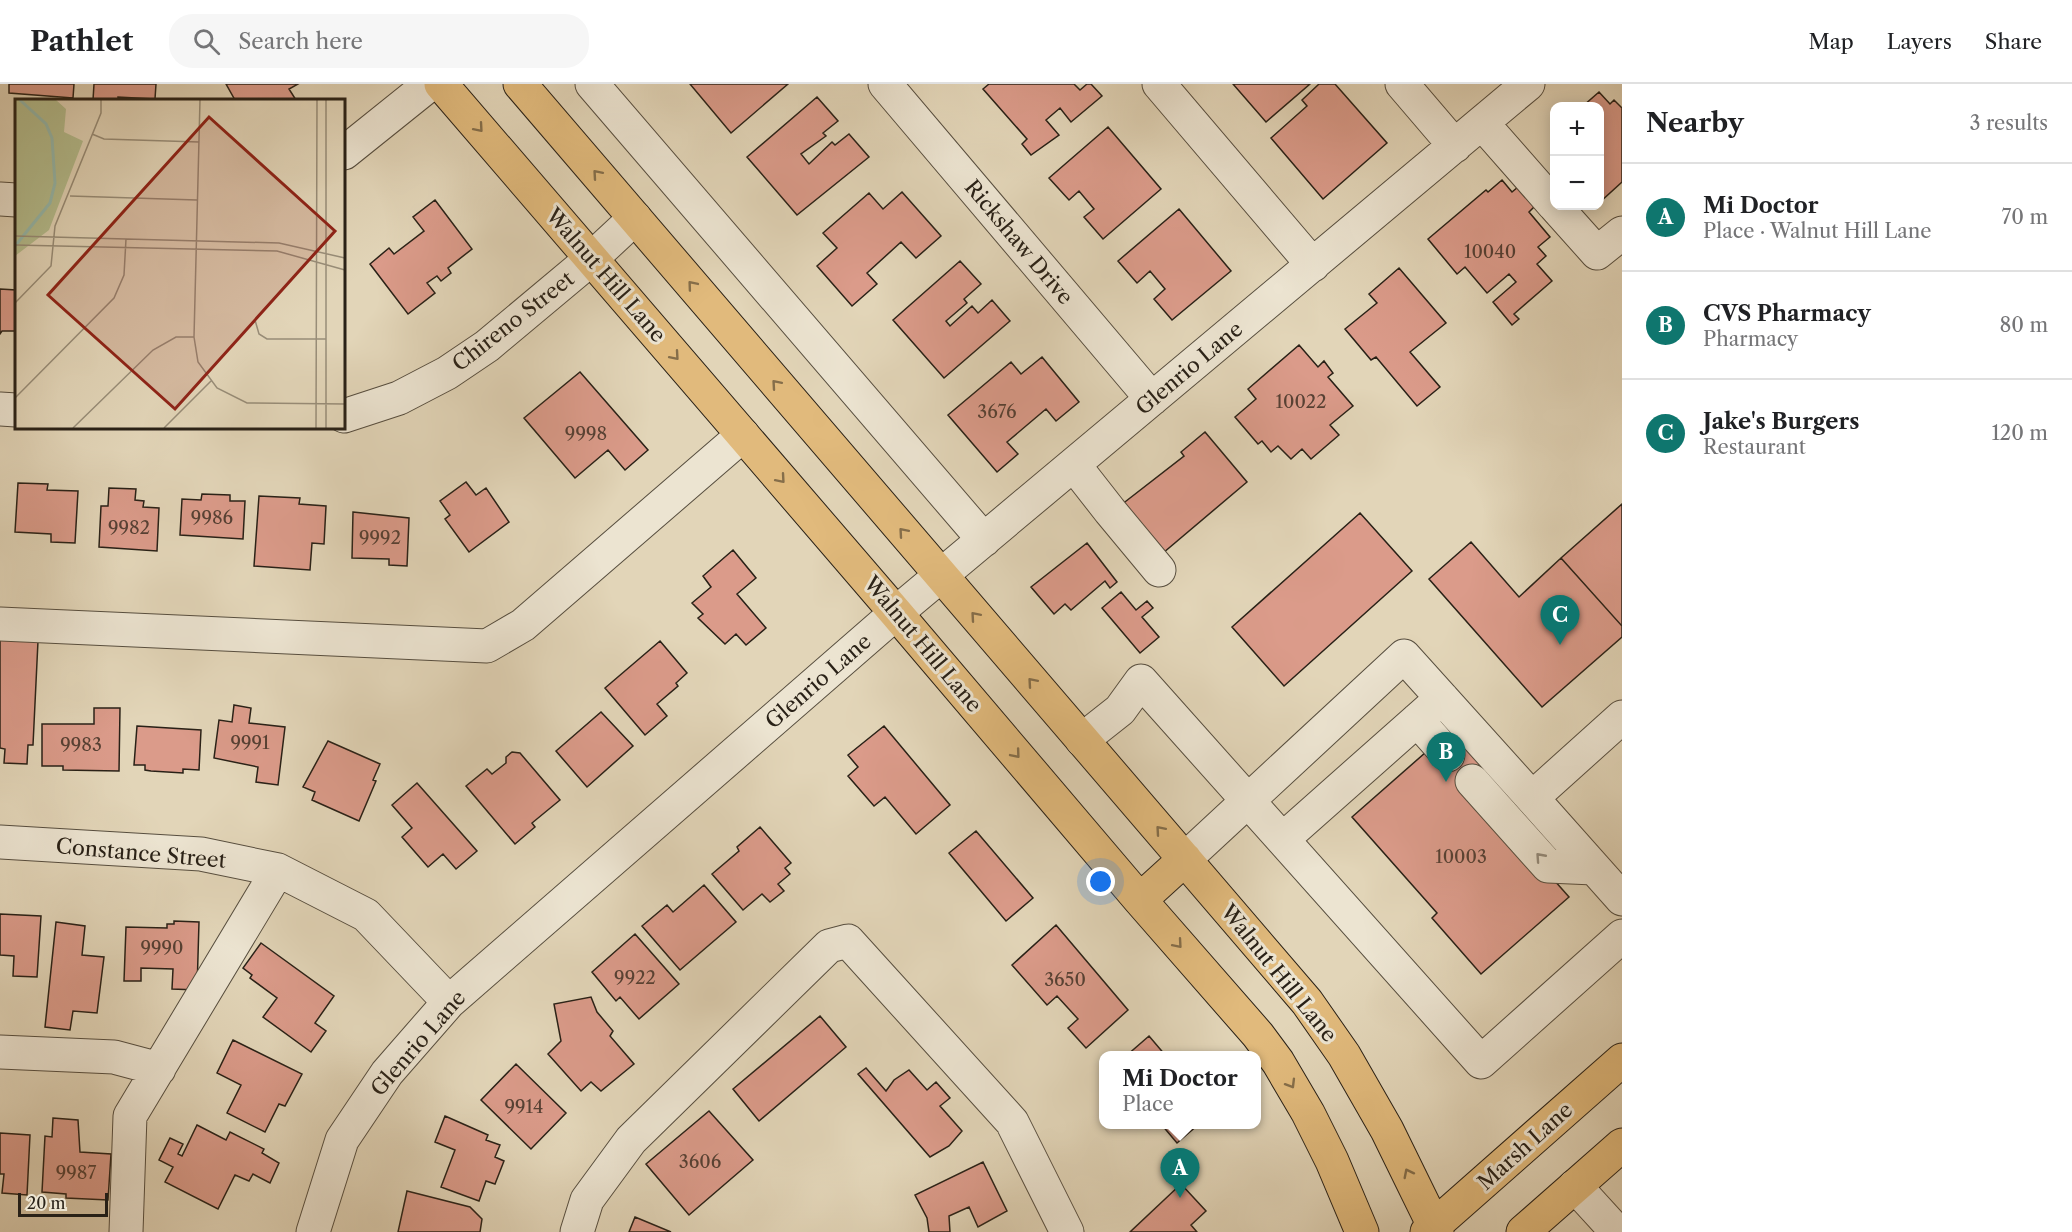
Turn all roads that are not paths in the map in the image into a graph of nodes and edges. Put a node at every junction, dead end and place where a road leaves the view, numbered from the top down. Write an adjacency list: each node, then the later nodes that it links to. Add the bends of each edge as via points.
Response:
1 (430, 84): 11 (street)
2 (441, 84): 18 (main road, Walnut Hill Lane, one-way to 18)
3 (520, 84): 16 (main road, Walnut Hill Lane, one-way to 3)
4 (592, 84): 26 (street)
5 (885, 84): 20 (street, Rickshaw Drive)
6 (1159, 84): 19 (street)
7 (1402, 84): 10 (street)
8 (1528, 84): 9 (street, Glenrio Lane)
9 (1482, 123): 10 (street, Glenrio Lane); 13 (street)
10 (1455, 146): 19 (street, Glenrio Lane)
11 (345, 152)
12 (0, 199): 14 (street)
13 (1550, 199)
14 (15, 200)
15 (1559, 210): 17 (street, via 1597,253)
16 (635, 218): 18 (street, Chireno Street); 28 (main road, Walnut Hill Lane, one-way to 16)
17 (1622, 233)
18 (591, 259): 23 (street, Chireno Street, via 487,346 447,373 399,398); 24 (main road, Walnut Hill Lane, one-way to 24)
19 (1313, 265): 20 (street, Glenrio Lane)
20 (1152, 399): 25 (street, Glenrio Lane)
21 (0, 409): 22 (street)
22 (15, 410)
23 (345, 416)
24 (743, 435): 29 (main road, Walnut Hill Lane, one-way to 29); 30 (street, via 523,625 487,646)
25 (1074, 465): 26 (street, Glenrio Lane); 27 (street)
26 (984, 540): 28 (street, Glenrio Lane)
27 (1160, 570)
28 (941, 576): 29 (street, Glenrio Lane); 34 (main road, Walnut Hill Lane, one-way to 28)
29 (896, 613): 45 (main road, Walnut Hill Lane, one-way to 45); 47 (street, Glenrio Lane)
30 (0, 624)
31 (1442, 698): 33 (street); 37 (street); 38 (street, via 1404,656)
32 (1622, 717): 37 (street)
33 (1417, 720): 35 (street); 39 (street)
34 (1082, 740): 38 (street, via 1120,710 1141,681); 41 (main road, Walnut Hill Lane, one-way to 34)
35 (1448, 755)
36 (1472, 781): 42 (street, one-way to 36, via 1548,866)
37 (1532, 798): 42 (street)
38 (1248, 800): 39 (street); 41 (street)
39 (1283, 840): 46 (street, via 1481,1062)
40 (0, 842): 43 (street, Constance Street, via 201,854)
41 (1185, 859): 45 (main road); 53 (main road, Walnut Hill Lane, one-way to 41, via 1386,1130 1344,1055 1306,1002)
42 (1594, 868): 44 (street)
43 (278, 870): 47 (street, Constance Street, via 366,915); 50 (street)
44 (1622, 899)
45 (1140, 900): 59 (main road, Walnut Hill Lane, one-way to 59, via 1278,1062 1332,1161)
46 (1622, 936)
47 (449, 1002): 56 (street, Glenrio Lane, via 387,1073 342,1140)
48 (0, 1052): 50 (street, via 114,1057)
49 (1622, 1060): 53 (main road, Marsh Lane)
50 (159, 1069): 55 (street, via 130,1116)
51 (1622, 1145): 52 (main road)
52 (1575, 1186): 54 (street); 60 (main road)
53 (1433, 1230)
54 (1620, 1231)
55 (126, 1232)
56 (314, 1232)
57 (577, 1232): 58 (street, via 587,1200 631,1140 829,946 848,941 1012,1122)
58 (1066, 1232)
59 (1362, 1232)
60 (1523, 1232)

